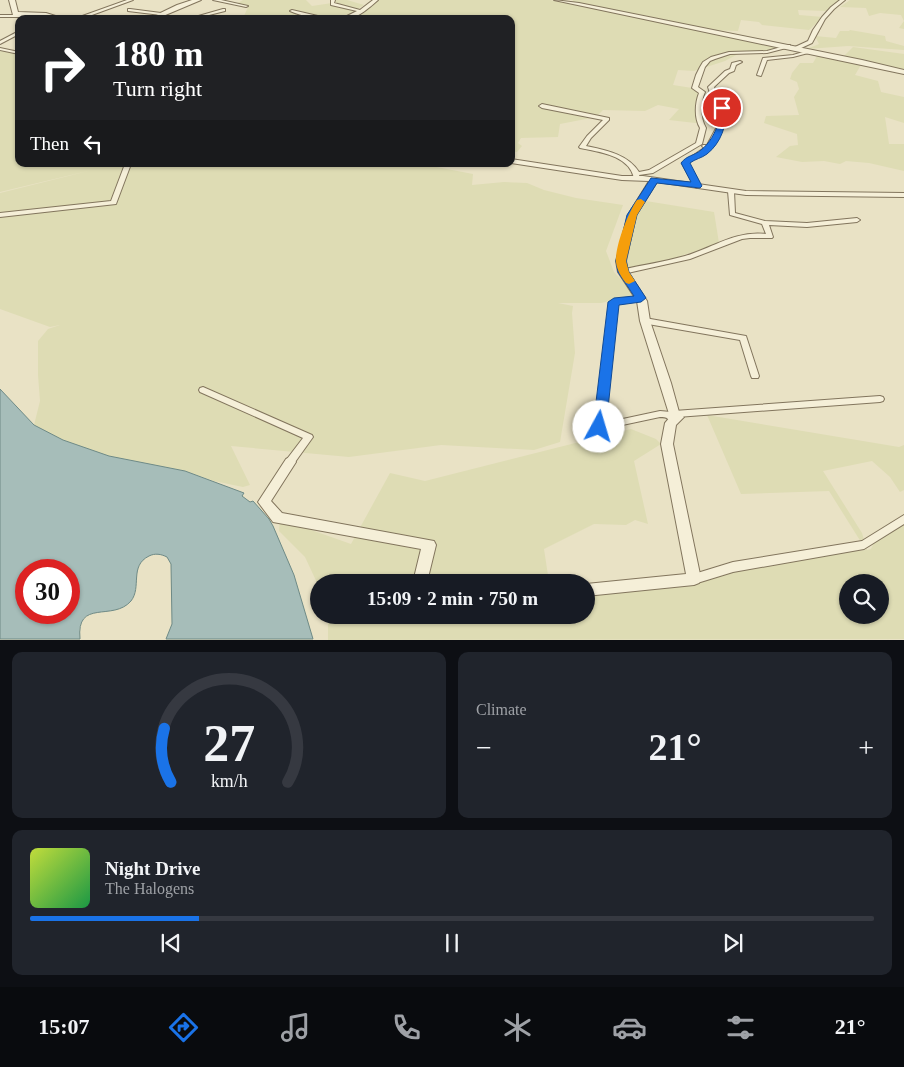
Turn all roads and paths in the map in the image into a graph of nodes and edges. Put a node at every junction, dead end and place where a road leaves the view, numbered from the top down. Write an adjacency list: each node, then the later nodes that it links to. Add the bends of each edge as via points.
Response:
1 (12, 0): 15 (street)
2 (131, 0): 16 (street)
3 (198, 0): 14 (street)
4 (215, 0): 9 (street)
5 (333, 0): 13 (street, via 332,4)
6 (376, 0): 13 (street)
7 (557, 0): 24 (street)
8 (843, 0): 25 (street, via 831,9 810,42)
9 (246, 6)
10 (130, 10): 14 (street)
11 (223, 10): 17 (street)
12 (292, 11): 18 (street)
13 (360, 11): 19 (street)
14 (161, 14)
15 (18, 15)
16 (88, 15)
17 (203, 15)
18 (309, 15)
19 (352, 15)
20 (0, 16): 21 (street)
21 (15, 16)
22 (15, 34): 23 (street)
23 (0, 43)
24 (788, 46): 25 (street); 33 (street, via 767,52 728,53 712,58 700,69 695,88 702,92 699,99 703,128)
25 (797, 48): 27 (street)
26 (0, 49): 28 (street)
27 (810, 51): 30 (street); 31 (street, via 765,59)
28 (15, 52)
29 (740, 62): 34 (street, via 711,87 722,108 723,121)
30 (904, 72)
31 (759, 75)
32 (542, 106): 37 (street, via 607,119 582,147 613,154 629,163)
33 (699, 144): 34 (street); 37 (street)
34 (709, 147): 38 (street, via 686,163)
35 (515, 163): 37 (street, via 613,177)
36 (127, 167): 41 (street, via 114,203)
37 (643, 178): 38 (street); 44 (street, via 621,261)
38 (697, 186): 39 (street)
39 (731, 191): 40 (street); 43 (street, via 732,214)
40 (904, 195)
41 (0, 215)
42 (857, 220): 43 (street, via 789,226)
43 (765, 223): 44 (street, via 770,237 739,236 696,255)
44 (624, 272): 45 (street)
45 (641, 298): 46 (street); 50 (street, via 614,302 599,427 660,414)
46 (645, 321): 47 (street, via 743,338); 50 (street)
47 (755, 376)
48 (203, 390): 51 (street, via 309,437)
49 (880, 399): 50 (street)
50 (674, 417): 54 (street, via 667,444)
51 (290, 462): 53 (street, via 264,502 278,518 429,545)
52 (904, 518): 54 (street, via 864,545 733,568)
53 (422, 574)
54 (694, 579): 55 (street)
55 (595, 589)

